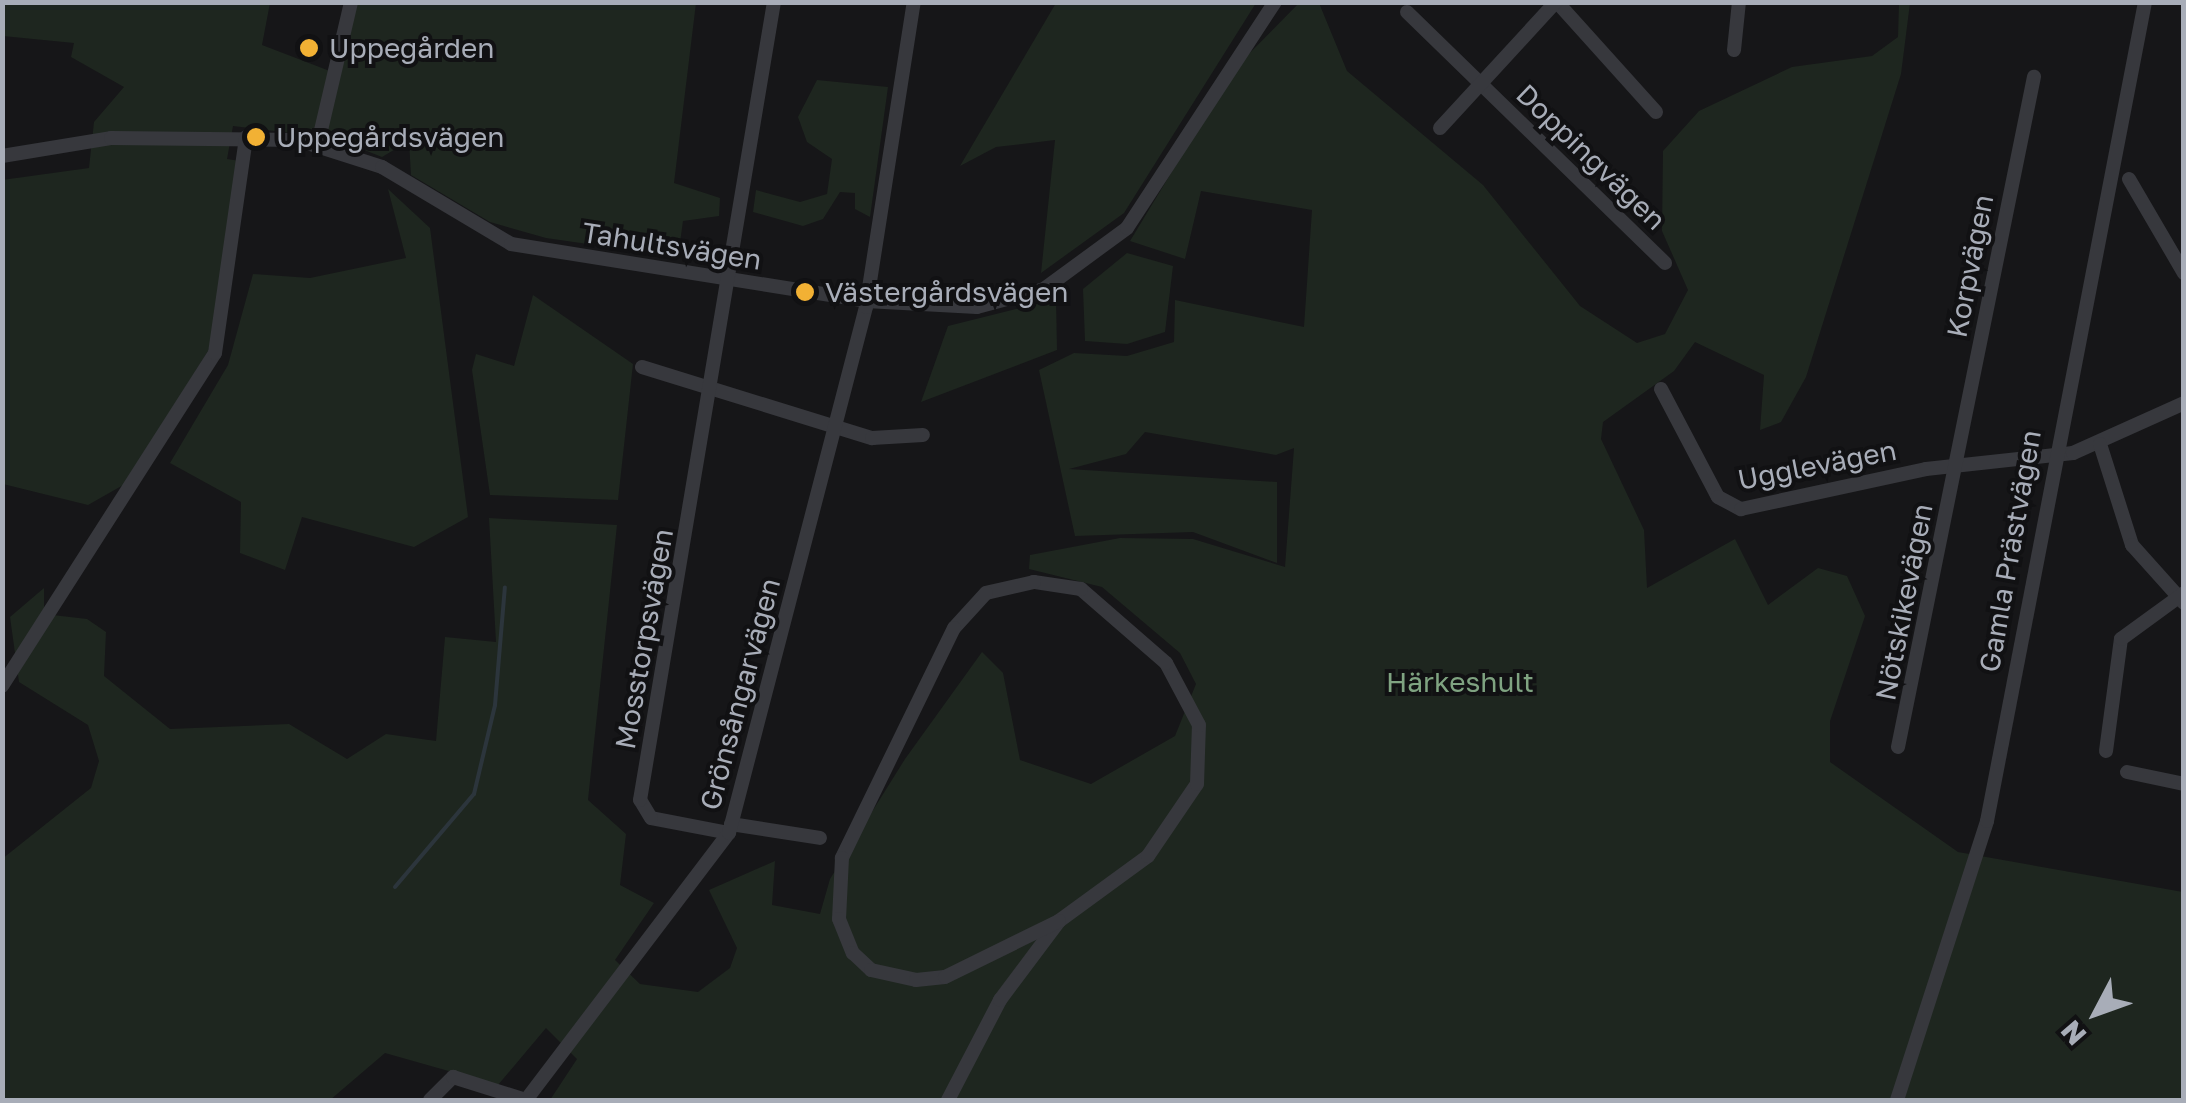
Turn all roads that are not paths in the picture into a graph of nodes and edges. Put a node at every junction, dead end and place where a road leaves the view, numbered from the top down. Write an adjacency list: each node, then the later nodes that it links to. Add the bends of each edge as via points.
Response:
1 (351, 2): 15 (street)
2 (774, 2): 20 (street, Mosstorpsvägen)
3 (914, 2): 21 (street)
4 (1276, 2): 21 (street, Tahultsvägen, via 1224,68 1150,200 1092,259 997,304)
5 (1556, 2): 11 (street, Doppingvägen); 12 (street, Doppingvägen)
6 (1739, 2): 9 (street)
7 (2145, 2): 29 (street, Gamla Prästvägen)
8 (1407, 12): 11 (street, Doppingvägen)
9 (1734, 50)
10 (2034, 77): 30 (street, Korpvägen)
11 (1483, 86): 13 (street, Doppingvägen); 18 (street, Doppingvägen)
12 (1656, 112)
13 (1440, 128)
14 (246, 137): 15 (street, Tahultsvägen); 16 (street, Tahultsvägen, via 111,138); 32 (street, via 215,352)
15 (318, 143): 20 (street, Tahultsvägen, via 382,167 511,244)
16 (2, 156)
17 (2128, 179): 19 (street)
18 (1665, 263)
19 (2184, 274)
20 (734, 276): 21 (street, Tahultsvägen); 23 (street, Mosstorpsvägen)
21 (866, 300): 26 (street, Grönsångarvägen)
22 (642, 368): 23 (street)
23 (714, 386): 26 (street); 37 (street, Mosstorpsvägen, via 640,800 650,818)
24 (1661, 389): 30 (street, Ugglevägen, via 1730,508)
25 (2184, 403): 28 (street, Ugglevägen)
26 (838, 425): 27 (street, via 872,438); 37 (street, Grönsångarvägen)
27 (923, 436)
28 (2100, 444): 29 (street, Ugglevägen); 31 (street, via 2132,545)
29 (2051, 458): 30 (street, Ugglevägen); 43 (street, Gamla Prästvägen, via 1987,821)
30 (1955, 466): 33 (street, Nötskikevägen)
31 (2182, 598): 34 (street, via 2121,639)
32 (2, 686)
33 (1898, 747)
34 (2106, 751)
35 (2127, 772): 36 (street)
36 (2184, 784)
37 (730, 828): 38 (street); 41 (street, Grönsångarvägen)
38 (820, 838)
39 (1059, 921): 39 (street, via 945,978 916,980 872,970 852,953 839,919 842,858 948,639 986,593 1034,582 1080,589 1132,630 1166,664 1199,725 1197,784 1177,824 1130,874); 42 (street, via 1000,1000)
40 (430, 1100): 41 (street, via 453,1076)
41 (526, 1100)
42 (948, 1100)
43 (1897, 1100)

